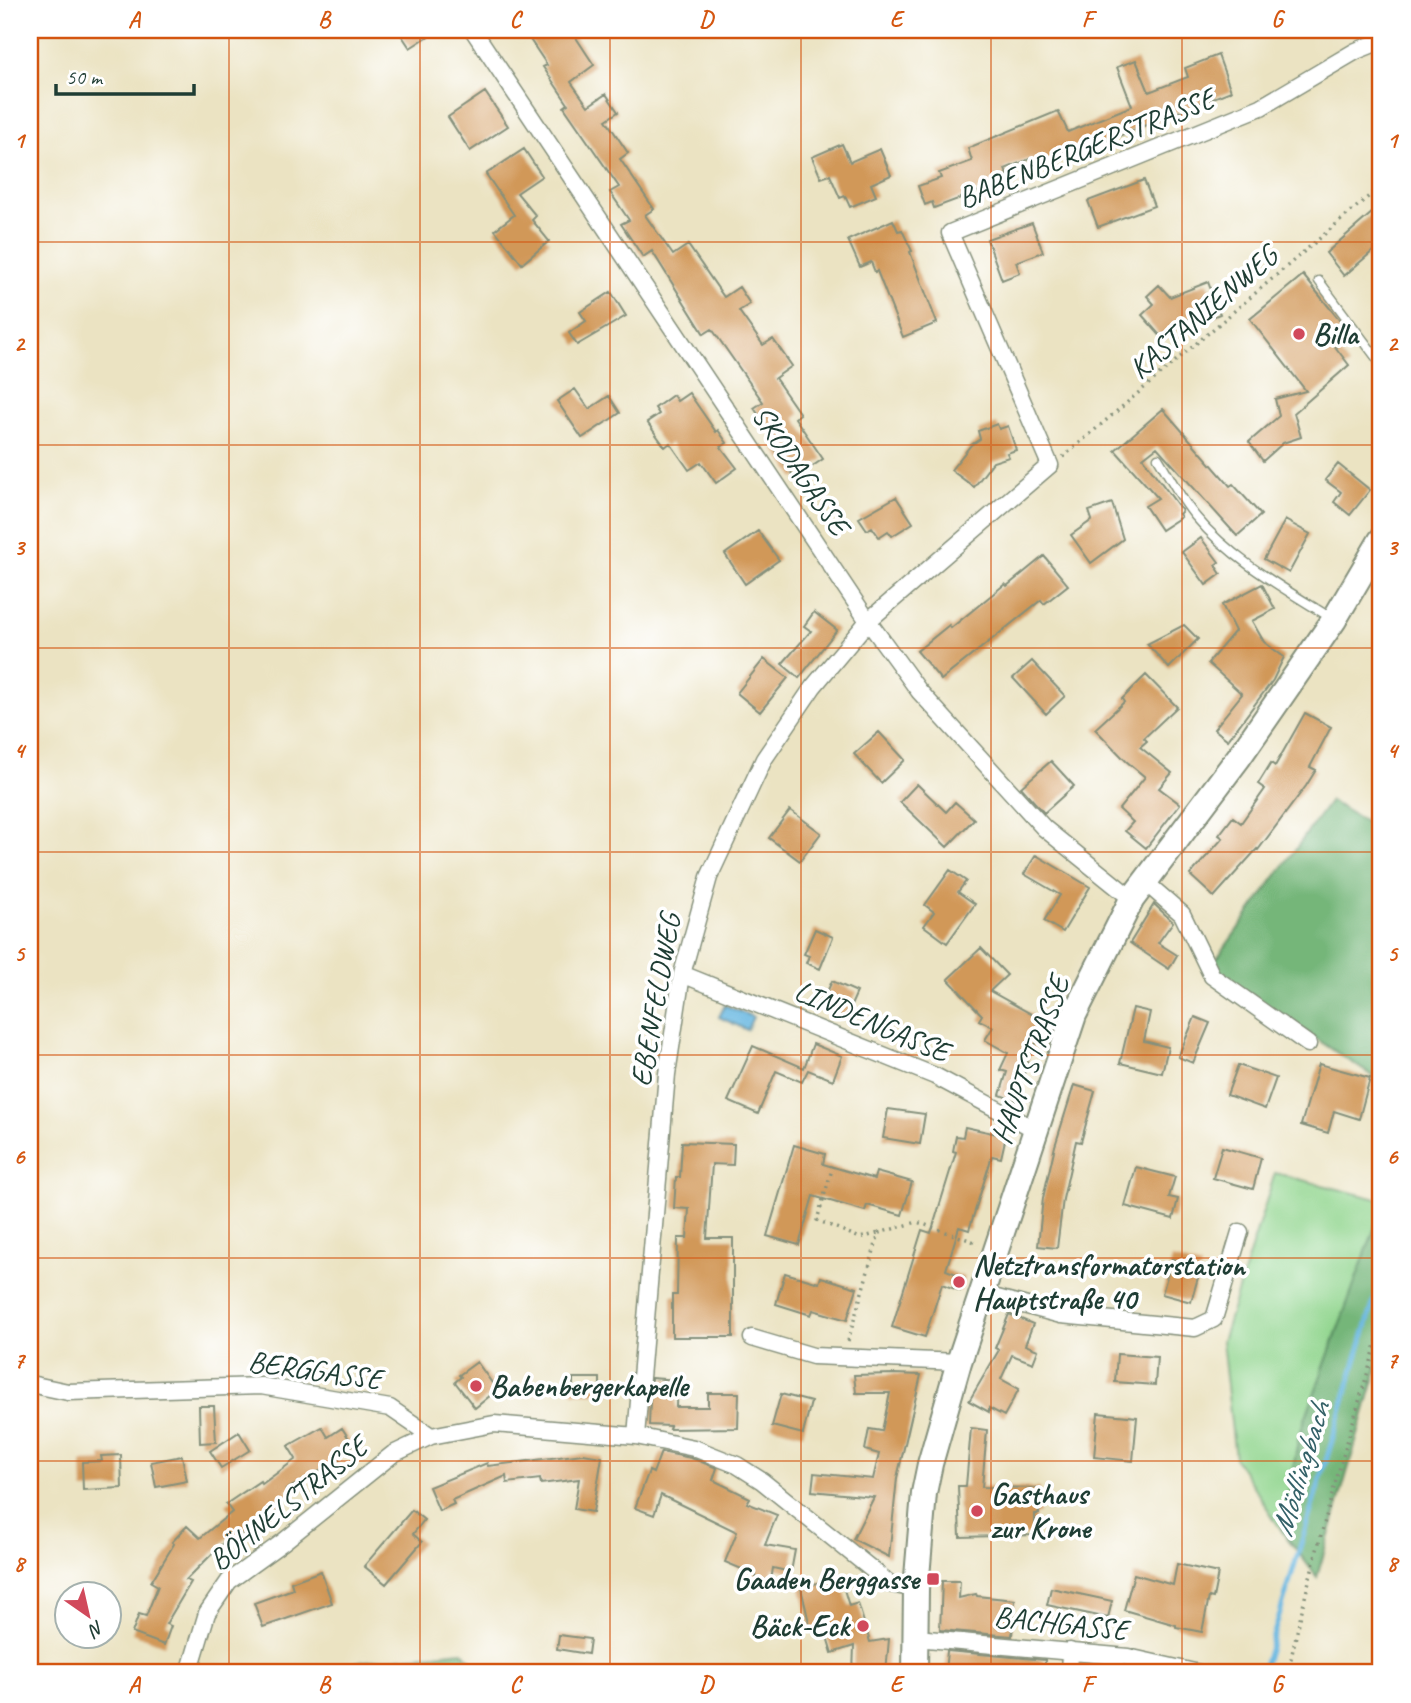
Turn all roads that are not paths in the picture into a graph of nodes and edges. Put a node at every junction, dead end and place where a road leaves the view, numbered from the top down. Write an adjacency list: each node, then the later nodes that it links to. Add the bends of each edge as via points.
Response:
1 (473, 30): 8 (street, SKODAGASSE)
2 (1381, 41): 8 (street, BABENBERGERSTRASSE, via 1261,107 950,233 1050,466)
3 (1319, 281): 4 (lane)
4 (1381, 364)
5 (1158, 458): 7 (lane, via 1196,517 1228,548)
6 (1381, 540): 7 (main road, HAUPTSTRASSE)
7 (1334, 620): 9 (main road, HAUPTSTRASSE)
8 (868, 621): 9 (street, SKODAGASSE, via 919,691 1044,828); 10 (street, EBENFELDWEG, via 813,687 764,760 709,877)
9 (1138, 891): 11 (street, SKODAGASSE, via 1182,914 1212,976); 12 (main road, HAUPTSTRASSE, via 1074,1015)
10 (682, 974): 12 (street, LINDENGASSE, via 935,1076); 19 (street, EBENFELDWEG, via 667,1074)
11 (1308, 1044)
12 (1036, 1130): 14 (main road, HAUPTSTRASSE)
13 (1240, 1232): 14 (street, via 1214,1318 1195,1328 1061,1315)
14 (982, 1294): 16 (main road, HAUPTSTRASSE)
15 (752, 1338): 16 (street, via 813,1356)
16 (959, 1362): 20 (main road, HAUPTSTRASSE, via 924,1493)
17 (30, 1384): 18 (street, BERGGASSE, via 68,1392 261,1386 390,1408)
18 (431, 1436): 19 (street, via 495,1424); 23 (street, BÖHNELSTRASSE, via 393,1454 229,1581 207,1613)
19 (636, 1436): 20 (street, via 694,1448 737,1465 890,1584)
20 (916, 1589): 21 (main road, HAUPTSTRASSE)
21 (916, 1638): 22 (street, BACHGASSE); 24 (main road, HAUPTSTRASSE)
22 (1070, 1651): 25 (street); 26 (street, BACHGASSE, via 1128,1657)
23 (189, 1673)
24 (915, 1673)
25 (1069, 1673)
26 (1199, 1673)

